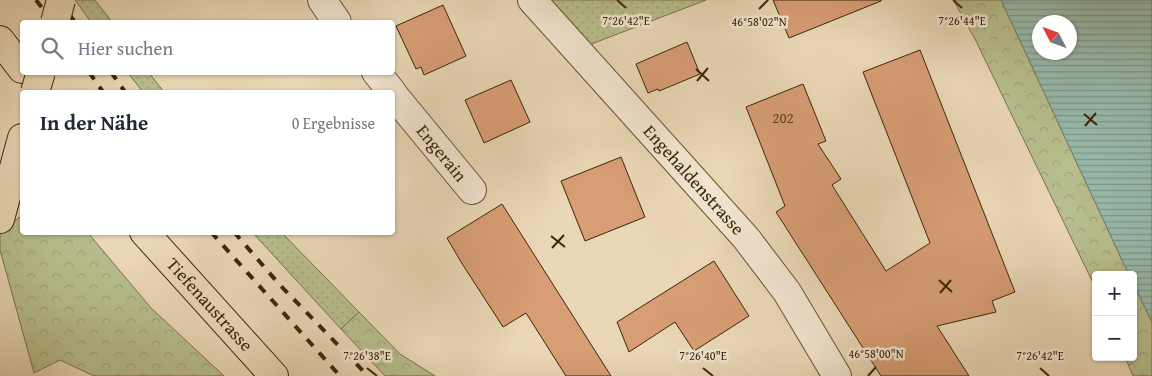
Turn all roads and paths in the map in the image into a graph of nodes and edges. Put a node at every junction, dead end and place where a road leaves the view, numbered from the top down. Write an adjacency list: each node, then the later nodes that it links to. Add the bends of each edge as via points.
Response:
1 (61, 0): 4 (main road, bridge)
2 (322, 0): 5 (street)
3 (532, 0): 20 (street, Engehaldenstrasse, via 746,238 787,292)
4 (55, 20)
5 (336, 20)
6 (0, 40): 7 (main road)
7 (20, 66)
8 (27, 75): 12 (main road)
9 (40, 75): 11 (main road, bridge)
10 (378, 75): 13 (street, Engerain)
11 (36, 90)
12 (38, 90)
13 (390, 90)
14 (395, 97): 16 (street, Engerain)
15 (20, 145): 17 (main road)
16 (472, 190)
17 (0, 219)
18 (147, 235): 19 (main road, Tiefenaustrasse)
19 (274, 376)
20 (837, 376)

